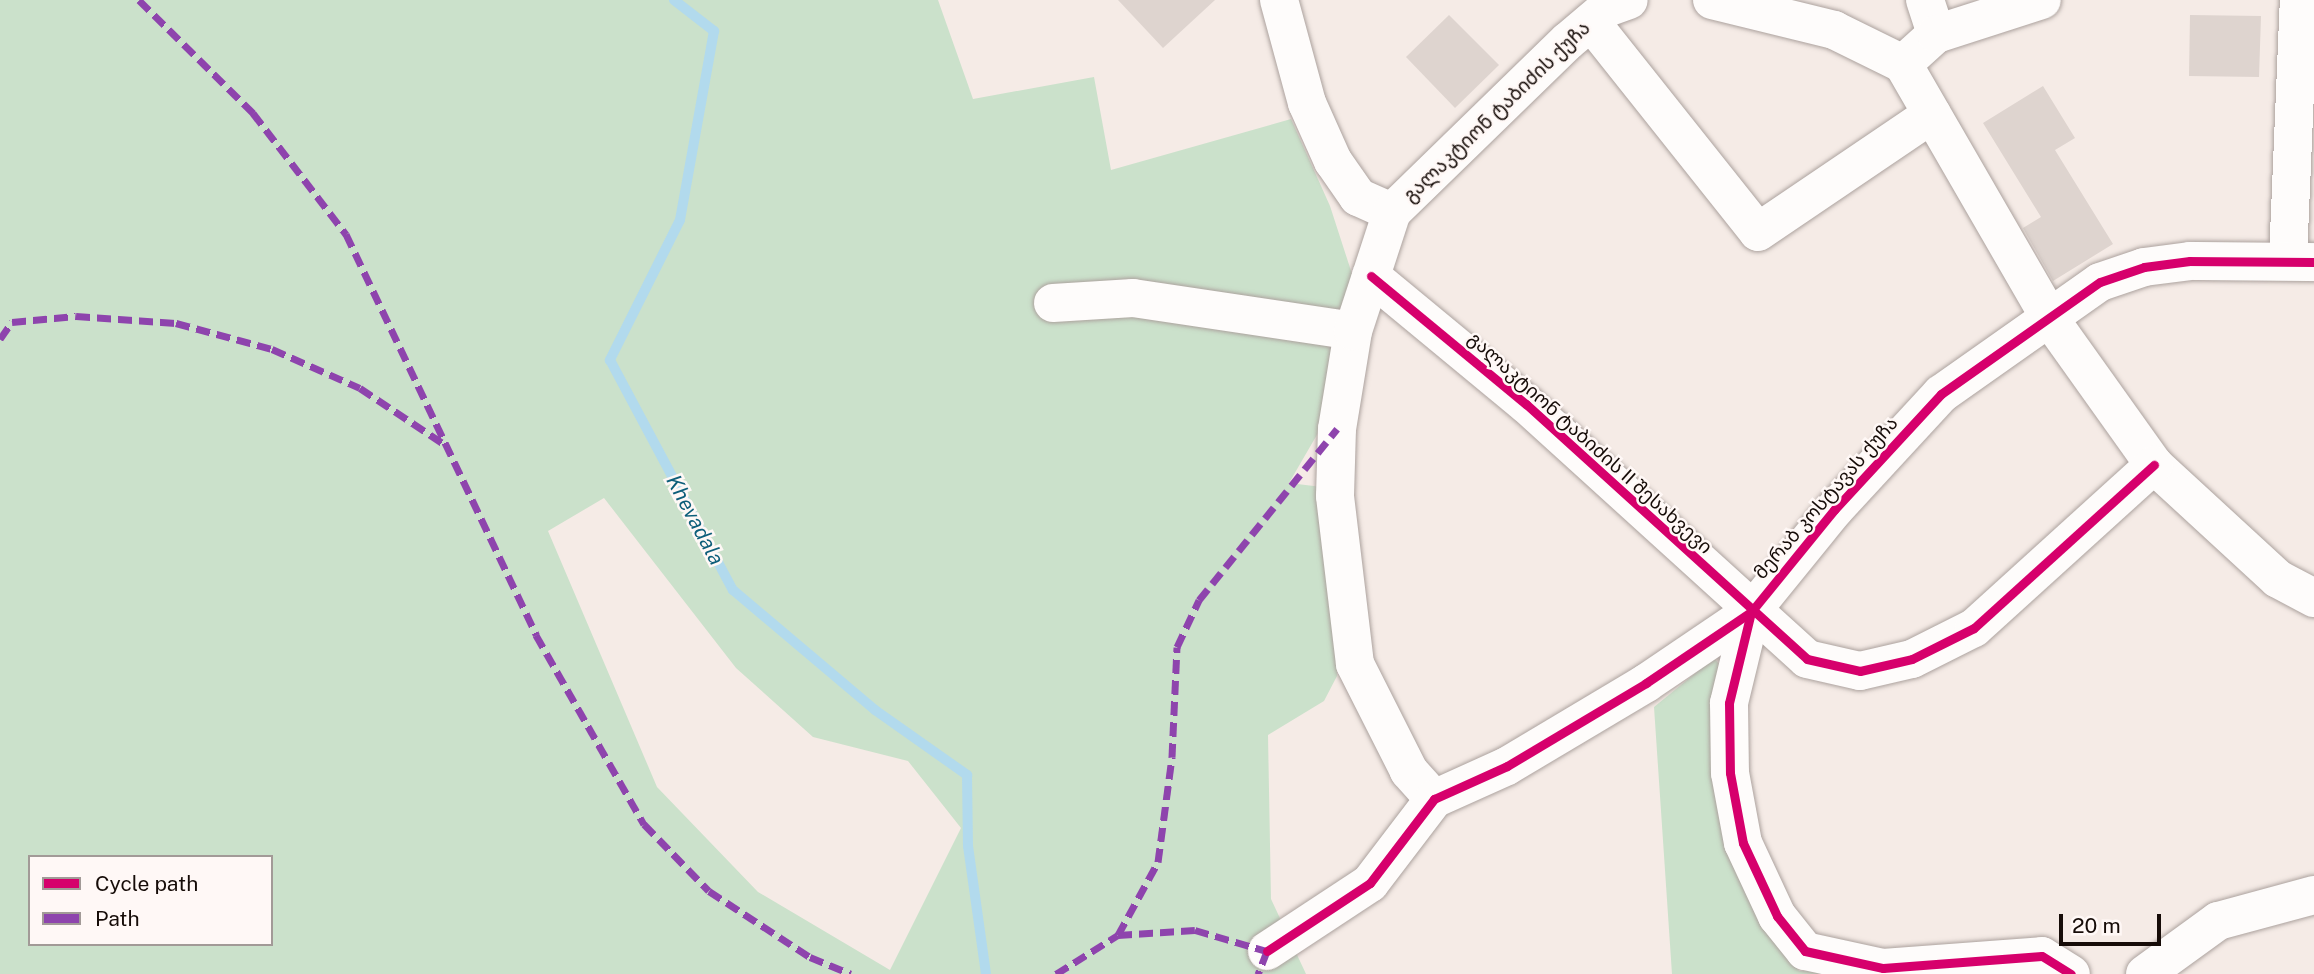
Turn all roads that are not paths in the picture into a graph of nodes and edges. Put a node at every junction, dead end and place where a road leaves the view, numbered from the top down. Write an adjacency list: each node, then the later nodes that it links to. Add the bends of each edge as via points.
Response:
1 (1279, 0): 9 (street, via 1307,103 1333,161 1359,197)
2 (1712, 0): 7 (street, via 1834,30)
3 (2042, 0): 6 (street)
4 (2299, 0): 10 (street)
5 (1607, 8): 8 (street, via 1758,232); 9 (street, გალაკტიონ ტაბიძის ქუჩა)
6 (1931, 17): 7 (street)
7 (1903, 64): 8 (street)
8 (1932, 114): 13 (street)
9 (1392, 212): 11 (street, გალაკტიონ ტაბიძის ქუჩა)
10 (2301, 261): 13 (street, მერაბ კოსტავას ქუჩა, via 2144,268 2100,282)
11 (1371, 276): 14 (street, გალაკტიონ ტაბიძის ქუჩა); 17 (street, გალაკტიონ ტაბიძის II შესახვევი, via 1526,404)
12 (1053, 303): 14 (street, via 1133,298)
13 (2050, 318): 15 (street); 17 (street, მერაბ კოსტავას ქუჩა, via 1941,394 1834,510)
14 (1353, 331): 18 (street, გალაკტიონ ტაბიძის ქუჩა, via 1337,429 1335,496 1355,664 1409,771)
15 (2154, 465): 16 (street, via 2278,579); 17 (street, გალაკტიონ ტაბიძის II შესახვევი, via 1975,628 1912,659 1860,671 1807,659)
16 (2314, 598)
17 (1751, 612): 18 (street, მერაბ კოსტავას ქუჩა, via 1646,683 1507,766); 21 (street, via 1729,703 1730,773 1743,843 1777,916 1805,951 1883,968 2042,956)
18 (1434, 799): 20 (street, მერაბ კოსტავას ქუჩა, via 1370,883)
19 (2314, 895): 22 (street, via 2218,921)
20 (1267, 951)
21 (2071, 974)
22 (2145, 974)

